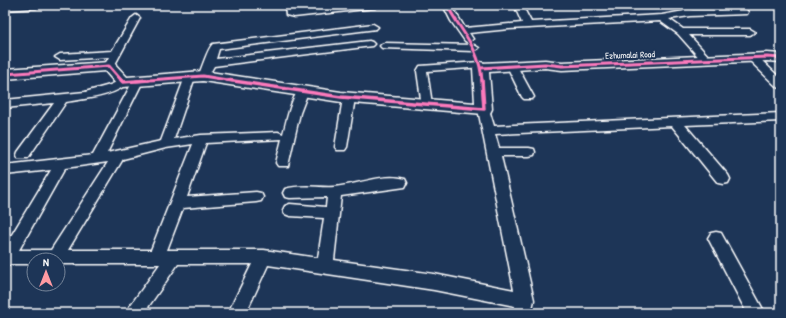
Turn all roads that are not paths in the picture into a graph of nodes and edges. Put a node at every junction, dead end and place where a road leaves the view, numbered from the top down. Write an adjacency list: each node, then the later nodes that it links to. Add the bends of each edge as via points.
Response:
1 (36, 5): 9 (street)
2 (289, 5): 3 (street, via 289,13 294,14)
3 (375, 5): 4 (street)
4 (381, 5)
5 (447, 5): 15 (street, via 455,21)
6 (518, 5): 13 (street)
7 (683, 5): 10 (street)
8 (737, 5): 10 (street, via 744,12)
9 (5, 7)
10 (690, 13): 12 (street)
11 (136, 18): 25 (street)
12 (662, 18): 13 (street); 16 (street)
13 (528, 25): 15 (street)
14 (372, 27): 28 (street, via 218,45 213,48)
15 (464, 31): 20 (street)
16 (681, 32): 17 (street); 24 (street)
17 (750, 32)
18 (369, 44): 28 (street)
19 (385, 46): 20 (street)
20 (474, 48): 27 (street)
21 (60, 57): 25 (street)
22 (752, 57): 23 (street, Ezhumalai Road); 24 (street, Ezhumalai Road); 31 (street)
23 (781, 58)
24 (706, 59): 26 (street, Ezhumalai Road)
25 (112, 60): 29 (street); 30 (street)
26 (512, 66): 27 (street, Ezhumalai Road); 34 (street)
27 (480, 67): 37 (street, via 424,68 422,71); 38 (street)
28 (201, 72): 30 (street); 32 (street); 44 (street)
29 (5, 74)
30 (130, 81): 33 (street, via 109,91); 50 (street)
31 (781, 85)
32 (302, 92): 35 (street); 51 (street, via 294,113)
33 (64, 97): 36 (street); 48 (street)
34 (528, 97)
35 (348, 98): 37 (street); 45 (street)
36 (5, 104)
37 (426, 104): 38 (street)
38 (484, 109): 41 (street)
39 (781, 117): 40 (street)
40 (675, 121): 41 (street); 54 (street)
41 (489, 130): 46 (street)
42 (278, 136): 43 (street)
43 (201, 139): 44 (street); 59 (street)
44 (166, 144): 49 (street)
45 (341, 147)
46 (494, 152): 47 (street); 71 (street)
47 (529, 152)
48 (23, 155)
49 (119, 156): 50 (street); 63 (street)
50 (97, 159): 52 (street)
51 (283, 163)
52 (62, 164): 53 (street); 68 (street)
53 (5, 170)
54 (723, 179)
55 (400, 184): 56 (street, via 386,183)
56 (335, 192): 57 (street); 61 (street)
57 (290, 193)
58 (256, 197): 59 (street)
59 (178, 203): 65 (street)
60 (290, 210): 61 (street)
61 (332, 213): 70 (street)
62 (716, 238): 74 (street)
63 (58, 252)
64 (66, 257): 65 (street)
65 (156, 257): 66 (street)
66 (174, 257): 67 (street); 72 (street)
67 (264, 257): 70 (street); 73 (street)
68 (6, 258): 69 (street)
69 (26, 258)
70 (325, 266): 71 (street, via 434,282)
71 (524, 307)
72 (134, 313)
73 (237, 313)
74 (756, 313)

